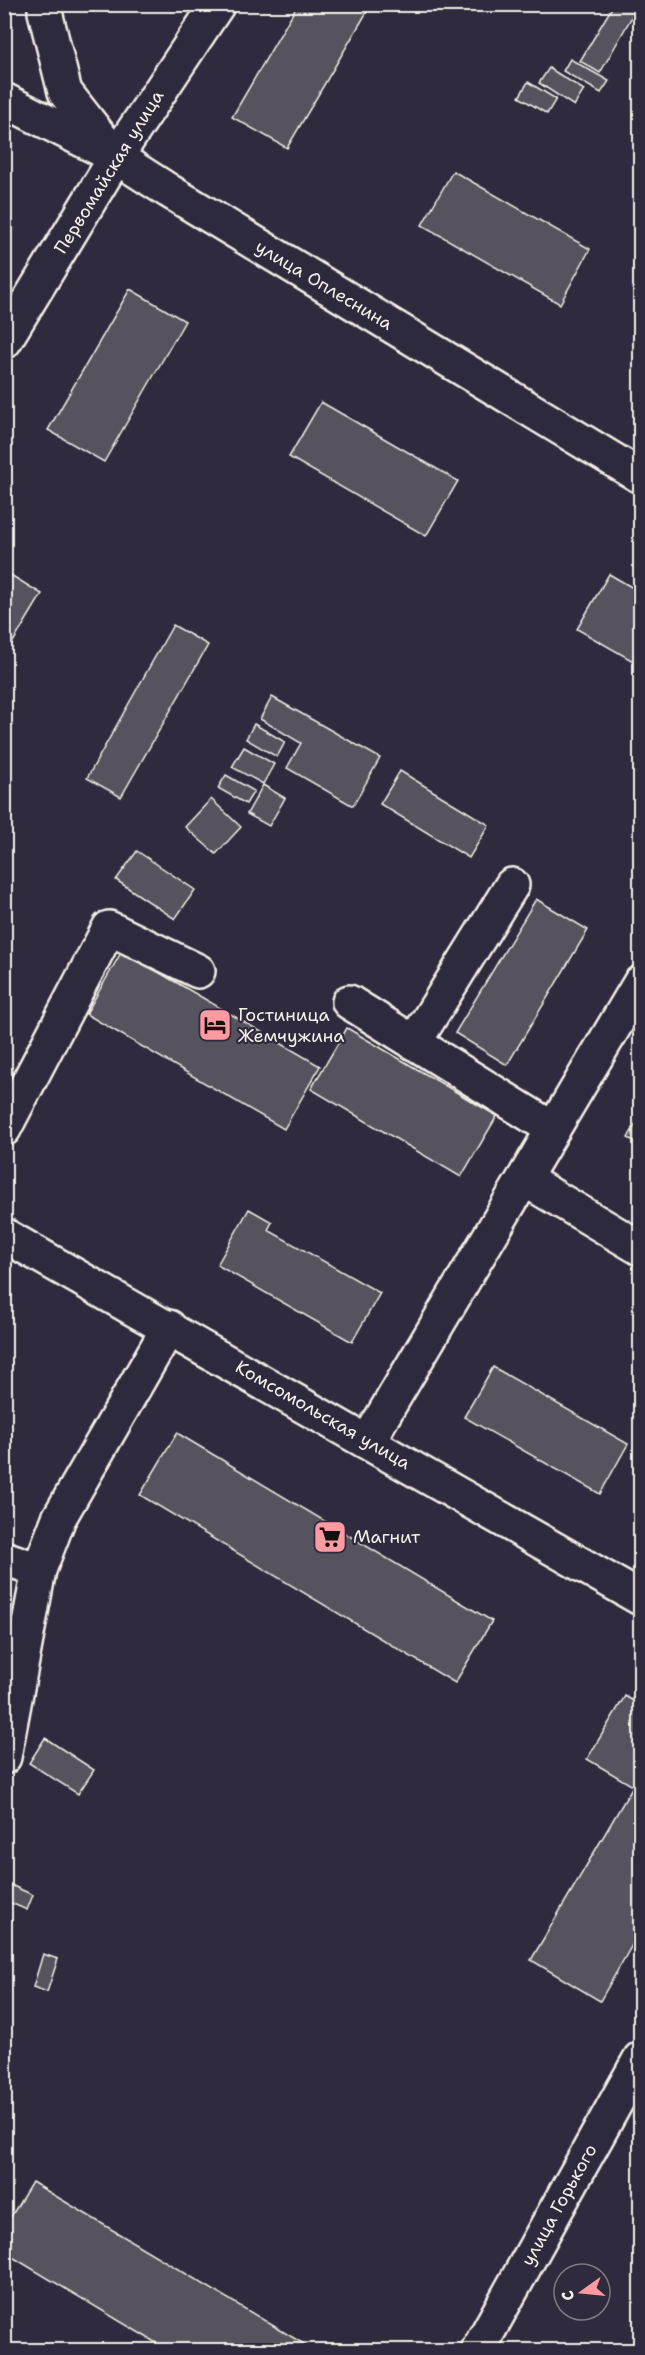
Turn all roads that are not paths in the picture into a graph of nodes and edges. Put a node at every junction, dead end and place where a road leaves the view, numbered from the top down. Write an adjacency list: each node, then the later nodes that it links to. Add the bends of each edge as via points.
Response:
1 (45, 4): 4 (street, via 65,92)
2 (218, 4): 4 (street, Первомайская улица)
3 (4, 100): 4 (street, улица Оплеснина)
4 (116, 157): 5 (street, Первомайская улица); 6 (street, улица Оплеснина)
5 (4, 342)
6 (640, 476)
7 (512, 885): 11 (street)
8 (198, 971): 12 (street, via 110,928)
9 (640, 983): 13 (street)
10 (349, 1002): 11 (street)
11 (414, 1043): 13 (street)
12 (4, 1129)
13 (553, 1129): 14 (street)
14 (524, 1179): 16 (street); 18 (street)
15 (4, 1235): 17 (street, Комсомольская улица)
16 (640, 1248)
17 (169, 1328): 18 (street, Комсомольская улица); 20 (street, via 59,1518)
18 (368, 1440): 21 (street, Комсомольская улица)
19 (4, 1558): 20 (street)
20 (39, 1570): 22 (street)
21 (640, 1598)
22 (4, 1757)
23 (640, 2059): 24 (street, улица Горького)
24 (478, 2350)

